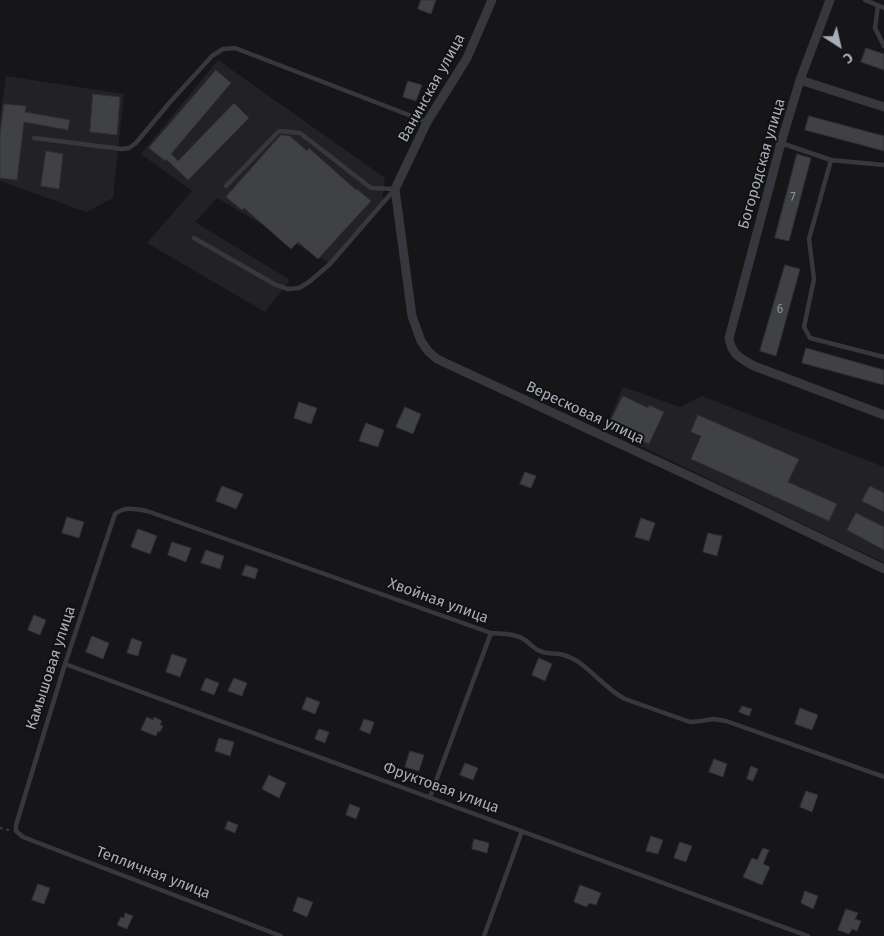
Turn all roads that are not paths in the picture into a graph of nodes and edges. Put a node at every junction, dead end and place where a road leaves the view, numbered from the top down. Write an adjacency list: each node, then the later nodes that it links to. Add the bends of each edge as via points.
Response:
1 (492, 0): 9 (street, Ванинская улица, via 467,58)
2 (830, 0): 7 (street, Богородская улица)
3 (865, 0): 4 (lane)
4 (878, 6): 5 (lane); 6 (lane, via 874,28)
5 (884, 8)
6 (884, 46)
7 (800, 80): 8 (street); 11 (street, Богородская улица)
8 (884, 107)
9 (427, 122): 10 (lane, via 235,48 223,49 212,56 129,148); 15 (street, Ванинская улица)
10 (34, 138)
11 (781, 143): 12 (lane); 18 (street, Богородская улица, via 728,338 731,349 754,366)
12 (831, 160): 13 (lane); 17 (lane, via 809,239 814,279 804,327 810,338)
13 (884, 165)
14 (226, 186): 15 (lane, via 279,130 300,133 371,188)
15 (395, 189): 16 (lane, via 330,264 299,288 276,285); 20 (street, Вересковая улица, via 412,316 420,341 437,359)
16 (194, 238)
17 (884, 358)
18 (884, 415)
19 (115, 514): 21 (lane, Хвойная улица, via 126,508 147,511); 22 (lane, Камышовая улица)
20 (884, 568)
21 (491, 634): 23 (lane, Хвойная улица, via 518,636 537,650 566,656 580,663 625,699 690,722 726,720); 24 (lane)
22 (65, 664): 24 (lane, Фруктовая улица); 26 (lane, Камышовая улица)
23 (884, 777)
24 (430, 797): 25 (lane, Фруктовая улица)
25 (522, 831): 28 (lane); 29 (lane, Фруктовая улица)
26 (16, 832): 27 (lane, Тепличная улица)
27 (281, 936)
28 (484, 936)
29 (808, 936)

